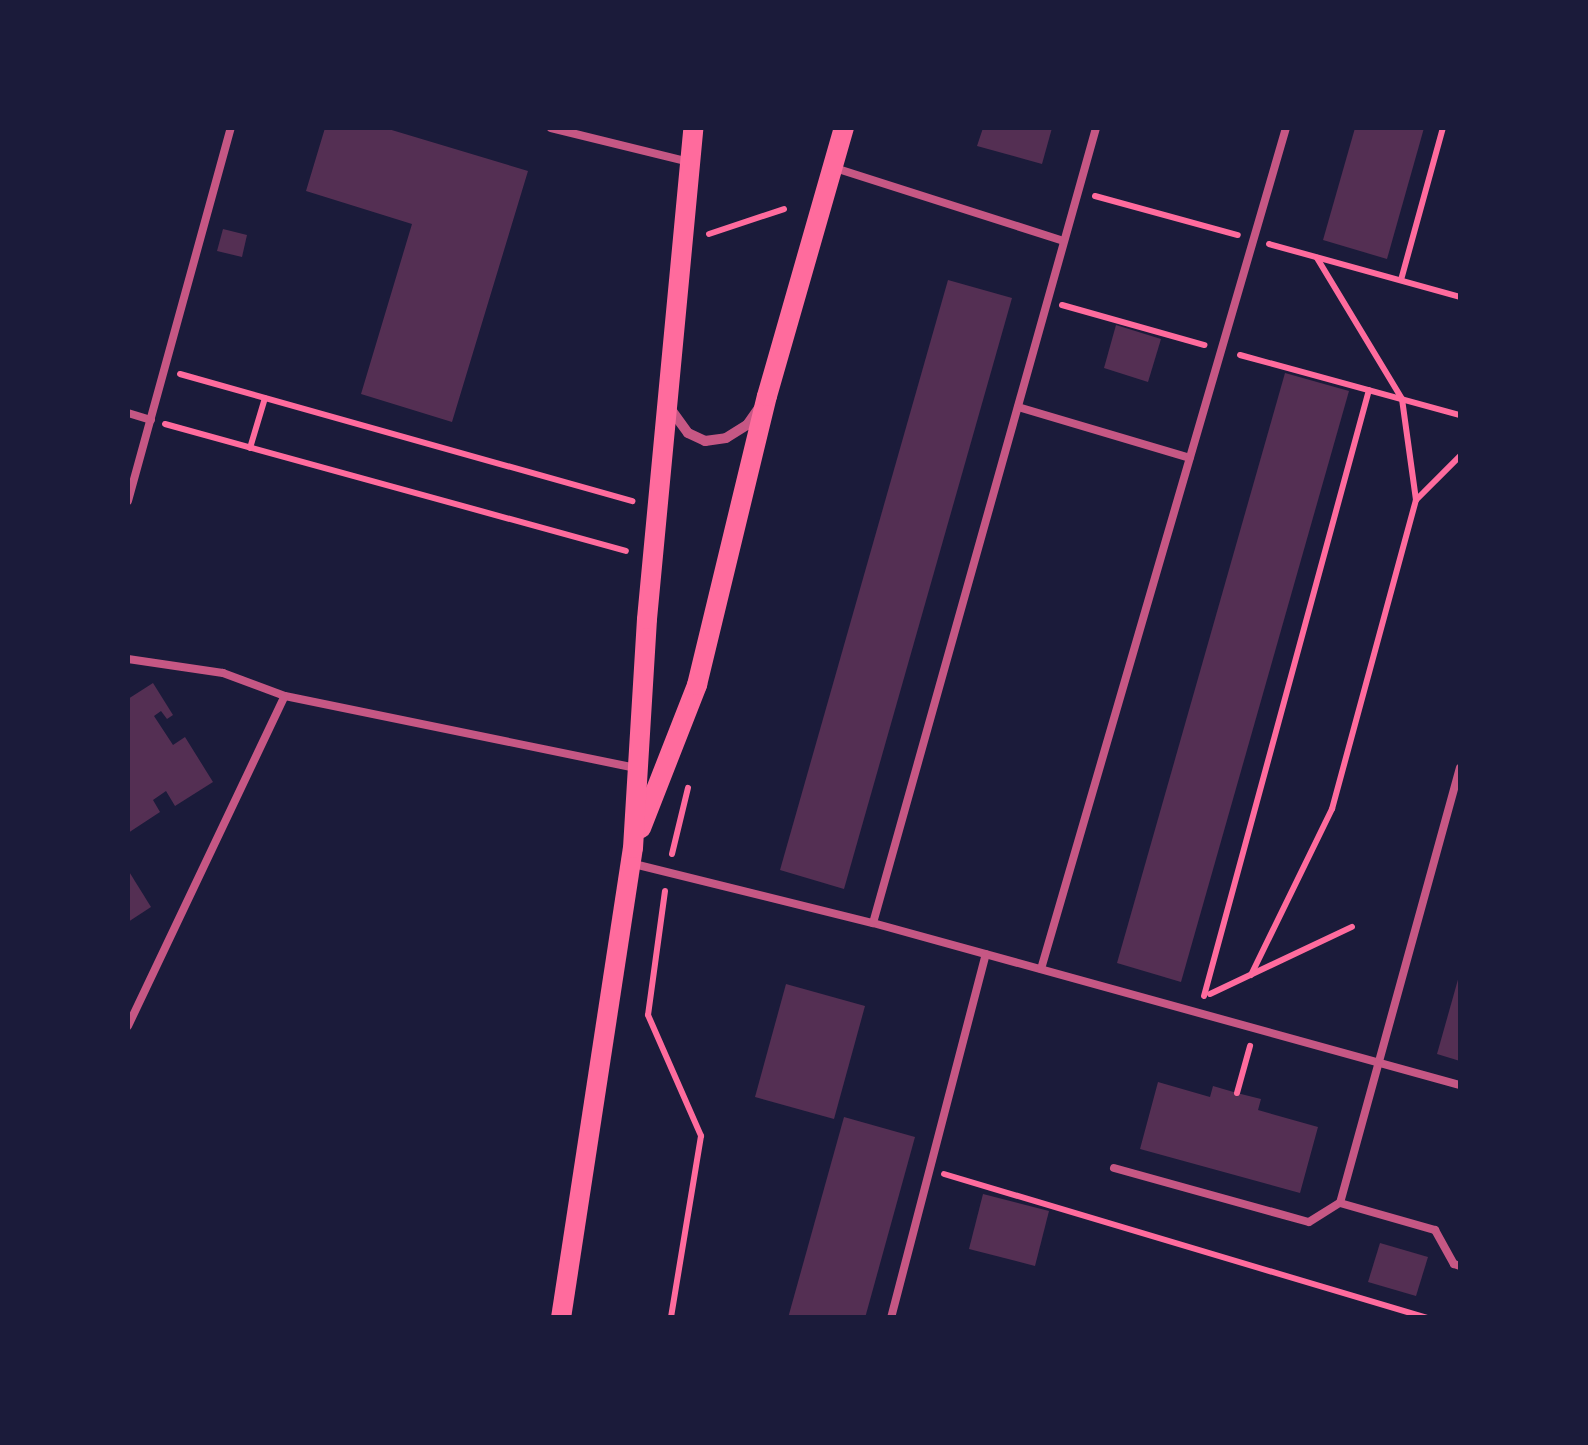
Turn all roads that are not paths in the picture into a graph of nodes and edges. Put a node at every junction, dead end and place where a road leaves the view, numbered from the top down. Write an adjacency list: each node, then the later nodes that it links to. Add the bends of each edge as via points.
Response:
1 (230, 128): 14 (lane)
2 (551, 128): 7 (lane)
3 (693, 128): 7 (main road)
4 (844, 128): 8 (main road)
5 (1096, 128): 9 (lane)
6 (1286, 128): 15 (lane)
7 (689, 162): 11 (main road)
8 (833, 167): 9 (lane); 10 (main road)
9 (1064, 241): 12 (lane)
10 (767, 396): 11 (street, via 746,425 706,441 688,433); 21 (main road, via 697,685)
11 (667, 401): 20 (main road)
12 (1018, 407): 15 (lane); 22 (lane)
13 (128, 413): 14 (lane)
14 (151, 420): 16 (lane)
15 (1190, 458): 24 (lane)
16 (128, 501)
17 (128, 659): 18 (lane, via 223,673)
18 (285, 696): 20 (lane); 25 (lane)
19 (1460, 768): 26 (lane)
20 (639, 769): 21 (main road)
21 (632, 856): 22 (lane); 31 (main road)
22 (872, 923): 23 (lane)
23 (986, 954): 24 (lane); 32 (lane)
24 (1041, 970): 26 (lane)
25 (128, 1026)
26 (1379, 1062): 27 (lane); 29 (lane)
27 (1460, 1085)
28 (1114, 1168): 29 (lane, via 1309,1222)
29 (1340, 1203): 30 (lane, via 1435,1230)
30 (1460, 1266)
31 (561, 1318)
32 (892, 1318)

